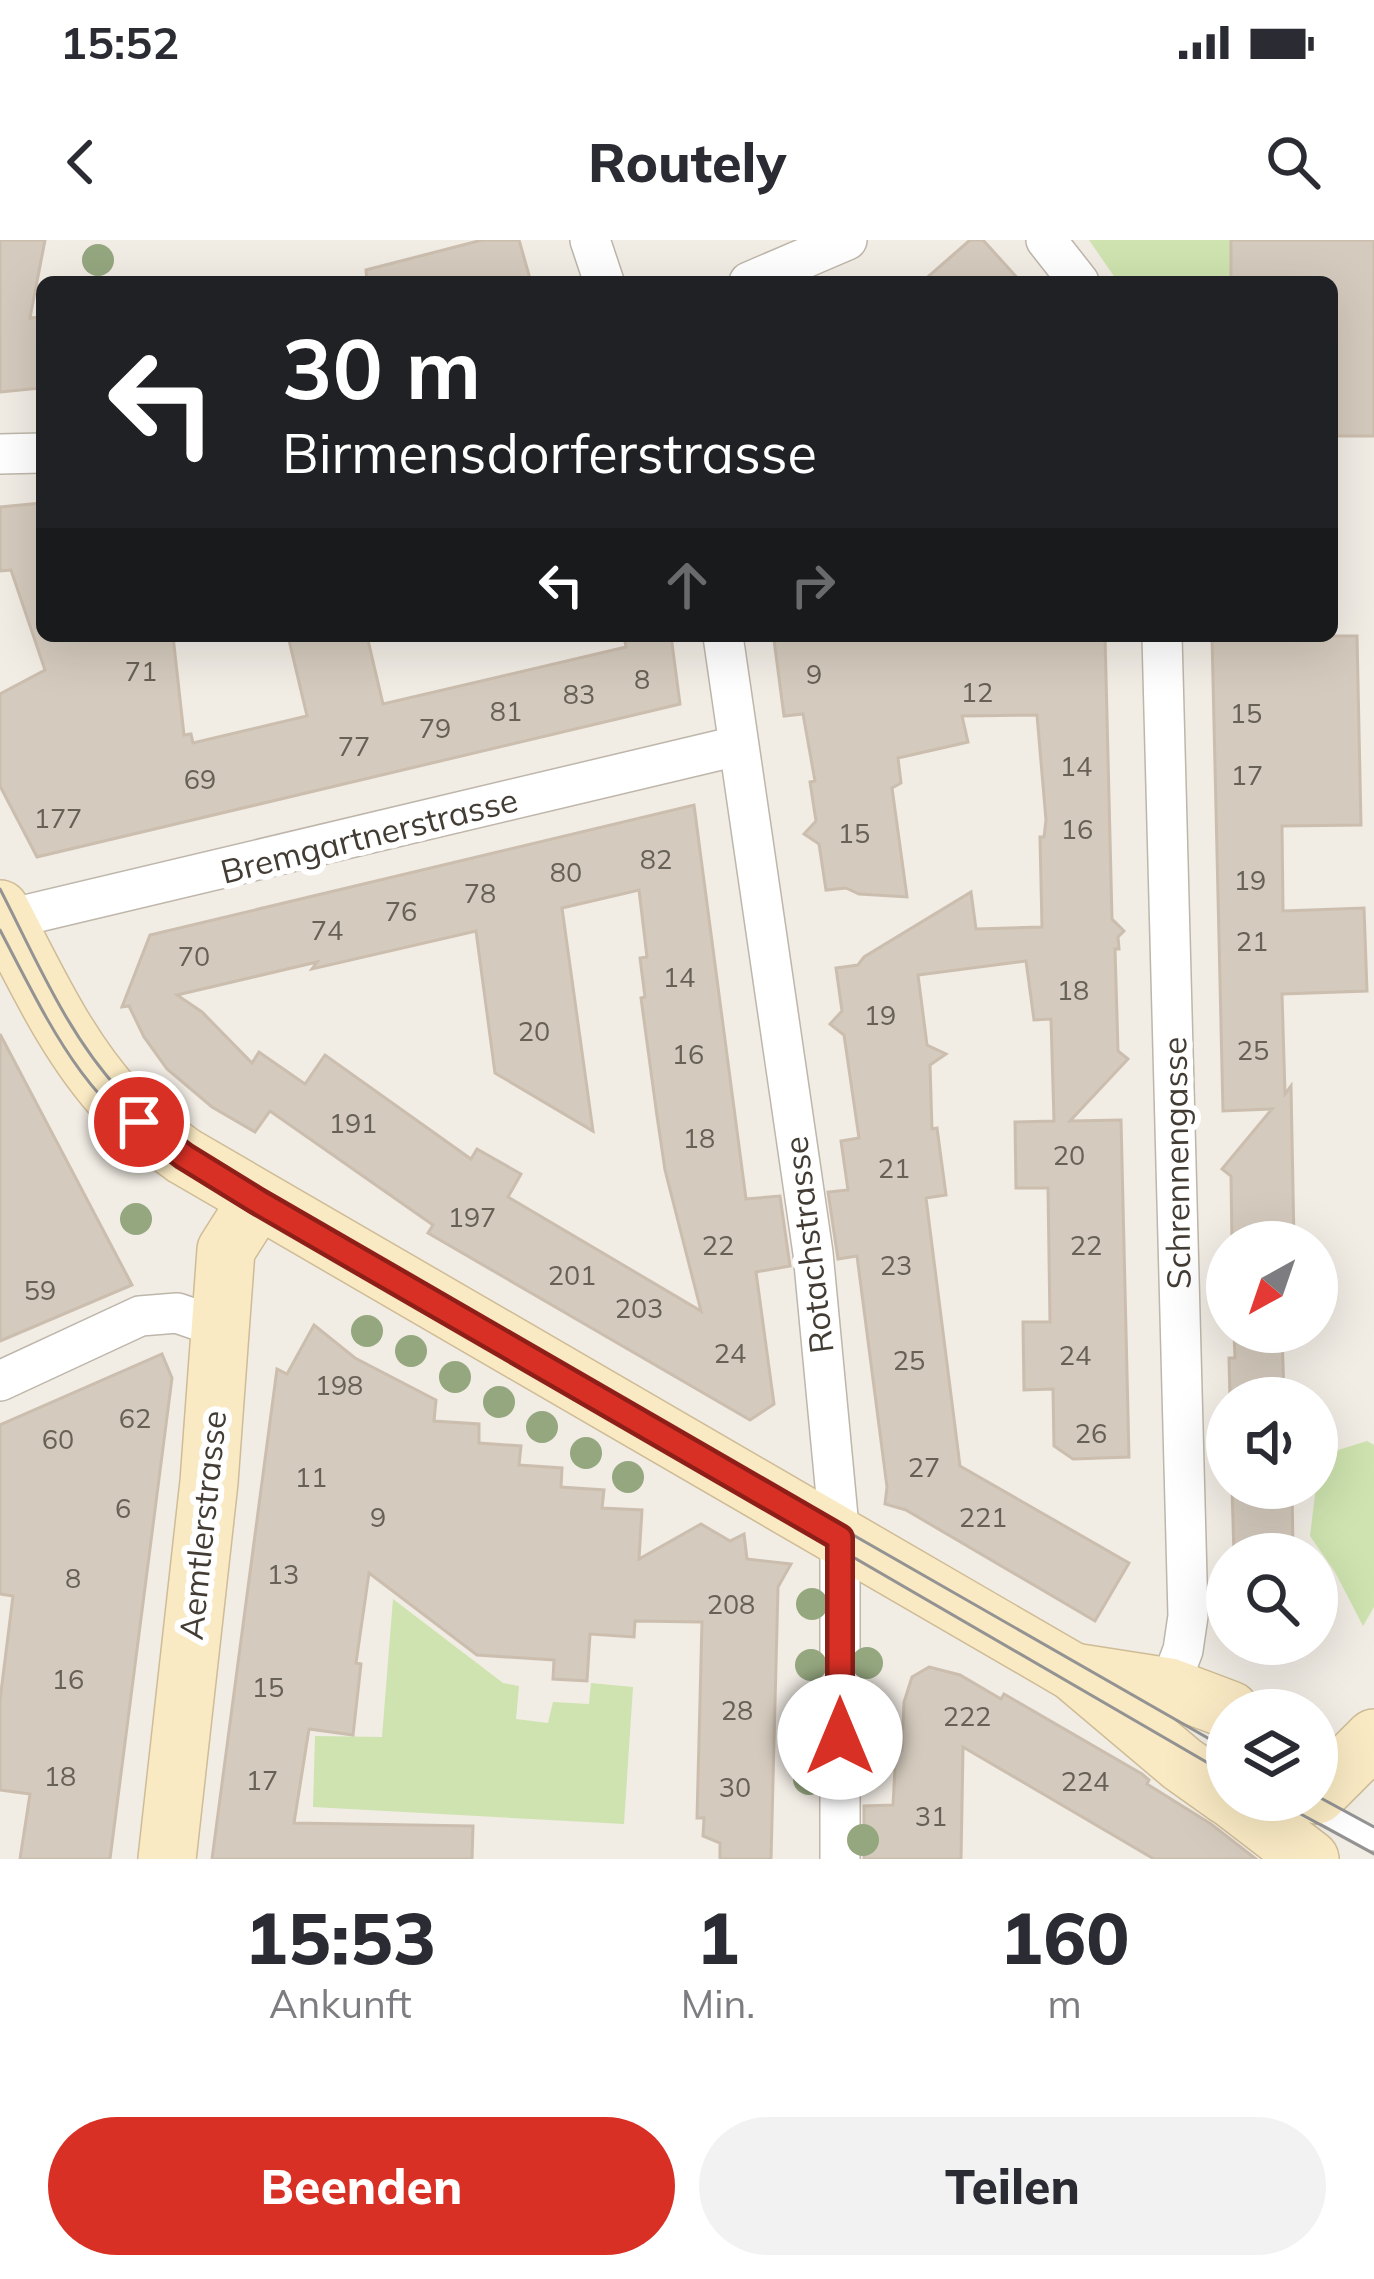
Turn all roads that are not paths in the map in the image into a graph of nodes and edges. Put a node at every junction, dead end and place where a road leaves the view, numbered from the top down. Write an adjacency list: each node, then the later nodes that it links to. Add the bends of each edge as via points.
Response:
1 (590, 240): 4 (street)
2 (847, 240): 5 (street)
3 (1046, 240): 6 (street)
4 (602, 276)
5 (762, 276)
6 (1074, 276)
7 (36, 453): 8 (street)
8 (0, 454)
9 (724, 642): 11 (street, Rotachstrasse)
10 (1162, 642): 18 (street, Schrennengasse, via 1183,1650)
11 (737, 746): 12 (street, Bremgartnerstrasse); 16 (street, Rotachstrasse, via 812,1253)
12 (2, 917): 13 (main road, via 62,1027 118,1102)
13 (257, 1201): 14 (main road, Aemtlerstrasse, via 226,1250); 16 (main road)
14 (221, 1328): 15 (street, via 177,1313 140,1316); 22 (main road, Aemtlerstrasse)
15 (0, 1381)
16 (840, 1538): 17 (main road); 23 (street, Rotachstrasse)
17 (1073, 1672): 18 (main road); 19 (main road)
18 (1196, 1712)
19 (1206, 1781)
20 (1338, 1804): 21 (lane)
21 (1374, 1840)
22 (167, 1859)
23 (840, 1859)

